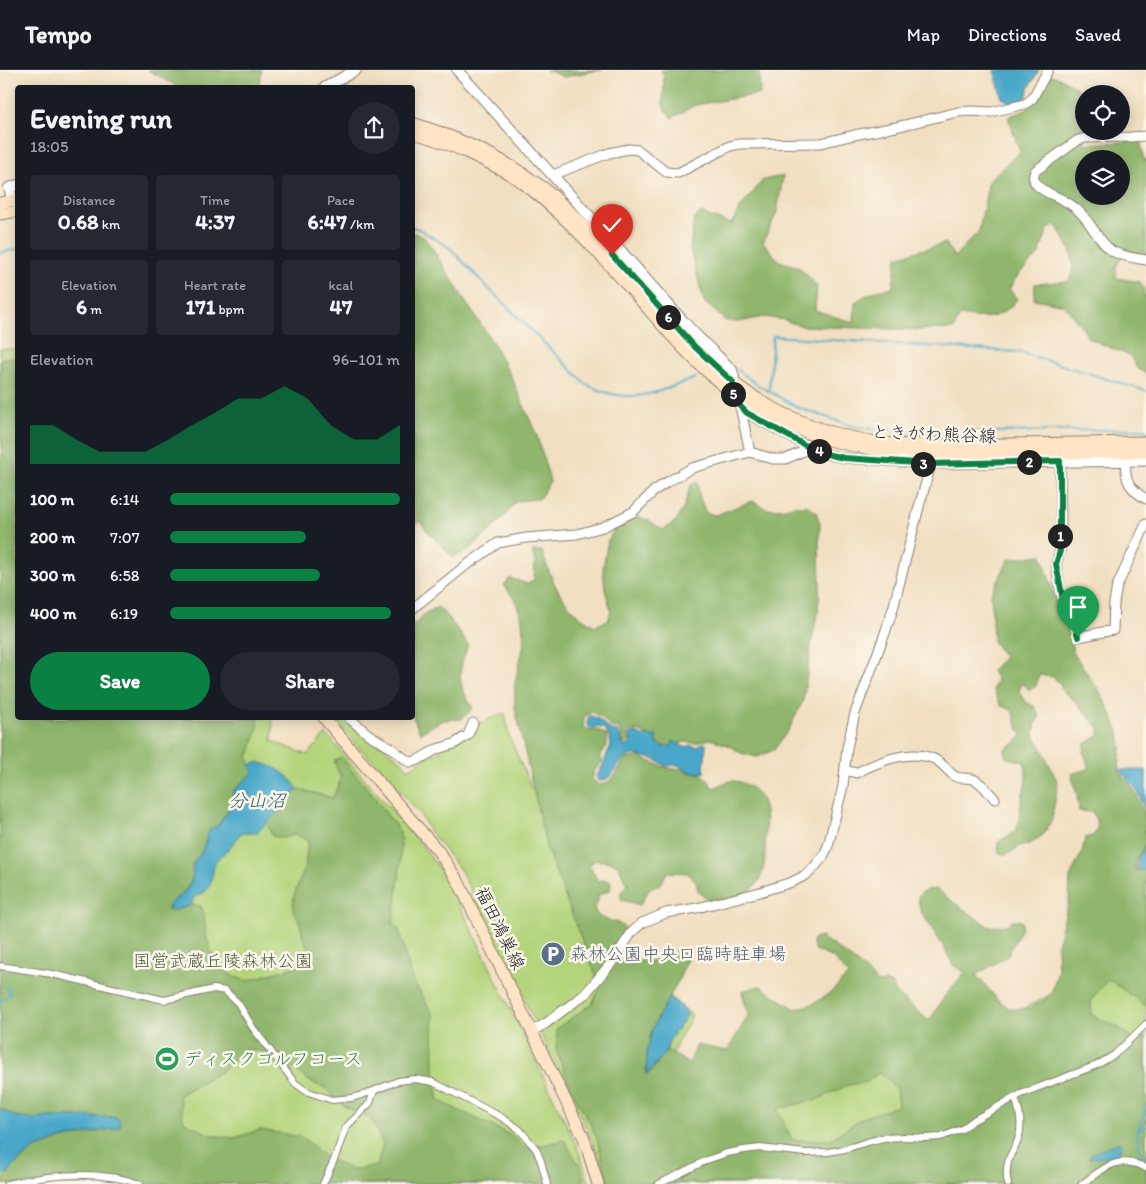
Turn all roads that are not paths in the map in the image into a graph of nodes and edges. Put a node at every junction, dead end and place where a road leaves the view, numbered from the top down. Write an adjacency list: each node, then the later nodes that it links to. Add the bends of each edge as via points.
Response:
1 (356, 70): 4 (street)
2 (1048, 70): 8 (street, via 1032,100 1001,110 958,112 821,143 740,144 678,173 666,172 638,150 630,149 609,153)
3 (461, 72): 8 (street)
4 (329, 85)
5 (415, 124): 16 (main road, ときがわ熊谷線, via 485,151 543,188 606,248)
6 (415, 134): 16 (main road, ときがわ熊谷線, via 488,162 538,194 711,375)
7 (1146, 136): 15 (street, via 1078,140 1035,171 1034,181 1043,190 1080,211 1111,250)
8 (552, 175): 16 (street, via 695,334 732,370 734,377)
9 (9, 187): 11 (street)
10 (0, 203): 12 (main road)
11 (15, 205)
12 (15, 208)
13 (15, 208): 14 (main road)
14 (0, 214)
15 (1146, 260)
16 (729, 383): 17 (street); 22 (main road, ときがわ熊谷線, via 780,412 825,430)
17 (740, 406): 19 (street); 20 (street)
18 (1146, 442): 22 (main road, ときがわ熊谷線)
19 (810, 448): 20 (street, via 786,459); 22 (street, via 844,458)
20 (750, 452): 28 (street, via 692,468 655,490 633,512 603,527 577,534 498,543)
21 (1146, 452): 23 (main road, ときがわ熊谷線)
22 (932, 455): 23 (main road, ときがわ熊谷線); 24 (street); 32 (street, via 893,609 855,713)
23 (1126, 456): 24 (street); 25 (street); 26 (street, via 1131,488)
24 (1060, 461): 27 (street, via 1060,551 1056,564 1064,604 1078,637 1113,630 1117,586)
25 (1146, 461)
26 (1146, 499)
27 (1146, 524)
28 (415, 607)
29 (326, 720): 36 (main road, 福田鴻巣線, via 439,852 458,881)
30 (351, 720): 31 (street, via 409,762 454,744 468,735)
31 (473, 723)
32 (845, 770): 33 (street, via 856,773 891,759 924,756 940,762 956,777 976,780); 36 (street, via 828,846 810,872 776,887 666,913 642,922 586,994)
33 (995, 799)
34 (0, 966): 37 (street, via 52,974 164,1000 214,988 225,991 238,1003 295,1083 306,1091 332,1100)
35 (1146, 1024): 38 (street, via 1114,1055)
36 (532, 1031): 46 (main road, 福田鴻巣線, via 584,1138)
37 (374, 1091): 40 (street, via 398,1081 432,1082 519,1129 536,1149); 43 (street, via 370,1103 346,1127)
38 (1014, 1098): 47 (street, via 942,1137 883,1138 828,1152 744,1150 707,1160); 48 (street, via 1021,1118 1018,1141 1006,1169)
39 (1146, 1168): 49 (street, via 1116,1162)
40 (544, 1174): 44 (street); 45 (street)
41 (6, 1184): 42 (street, via 83,1175)
42 (140, 1184)
43 (323, 1184)
44 (543, 1184)
45 (547, 1184)
46 (598, 1184)
47 (659, 1184)
48 (1008, 1184)
49 (1082, 1184)

